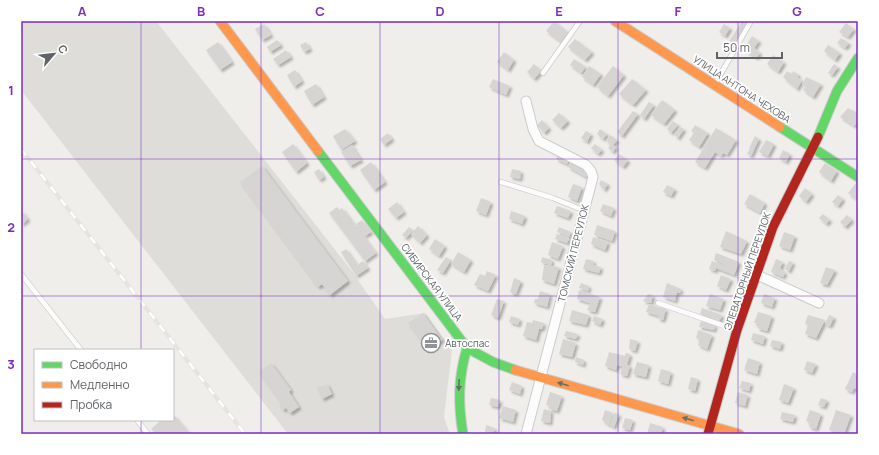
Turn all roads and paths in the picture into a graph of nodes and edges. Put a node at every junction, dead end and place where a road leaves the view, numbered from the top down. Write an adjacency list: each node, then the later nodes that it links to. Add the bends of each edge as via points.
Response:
1 (220, 21): 18 (street, СИБИРСКАЯ УЛИЦА)
2 (580, 21): 6 (lane)
3 (615, 21): 7 (street, УЛИЦА АНТОНА ЧЕХОВА)
4 (751, 21): 7 (lane)
5 (858, 58): 9 (street, ЭЛЕВАТОРНЫЙ ПЕРЕУЛОК, via 837,91 825,123)
6 (543, 73)
7 (715, 85): 9 (street, УЛИЦА АНТОНА ЧЕХОВА)
8 (526, 101): 12 (street, ТОМСКИЙ ПЕРЕУЛОК, via 539,141 586,165 591,171 593,177)
9 (812, 147): 10 (street, УЛИЦА АНТОНА ЧЕХОВА); 14 (street, ЭЛЕВАТОРНЫЙ ПЕРЕУЛОК, via 776,219)
10 (858, 177)
11 (501, 182): 12 (lane)
12 (585, 211): 20 (street, ТОМСКИЙ ПЕРЕУЛОК)
13 (21, 274): 19 (lane)
14 (755, 274): 16 (street); 17 (street, ЭЛЕВАТОРНЫЙ ПЕРЕУЛОК)
15 (658, 303): 17 (lane)
16 (819, 304)
17 (737, 330): 22 (street, ЭЛЕВАТОРНЫЙ ПЕРЕУЛОК)
18 (467, 348): 20 (street, СИБИРСКАЯ УЛИЦА, via 479,356); 24 (street, one-way to 24, via 459,374 458,403)
19 (80, 349)
20 (541, 378): 22 (street, СИБИРСКАЯ УЛИЦА, one-way to 20); 25 (street, ТОМСКИЙ ПЕРЕУЛОК)
21 (138, 421): 23 (lane)
22 (709, 430): 26 (street, СИБИРСКАЯ УЛИЦА)
23 (148, 434)
24 (463, 434)
25 (526, 434)
26 (739, 434)

